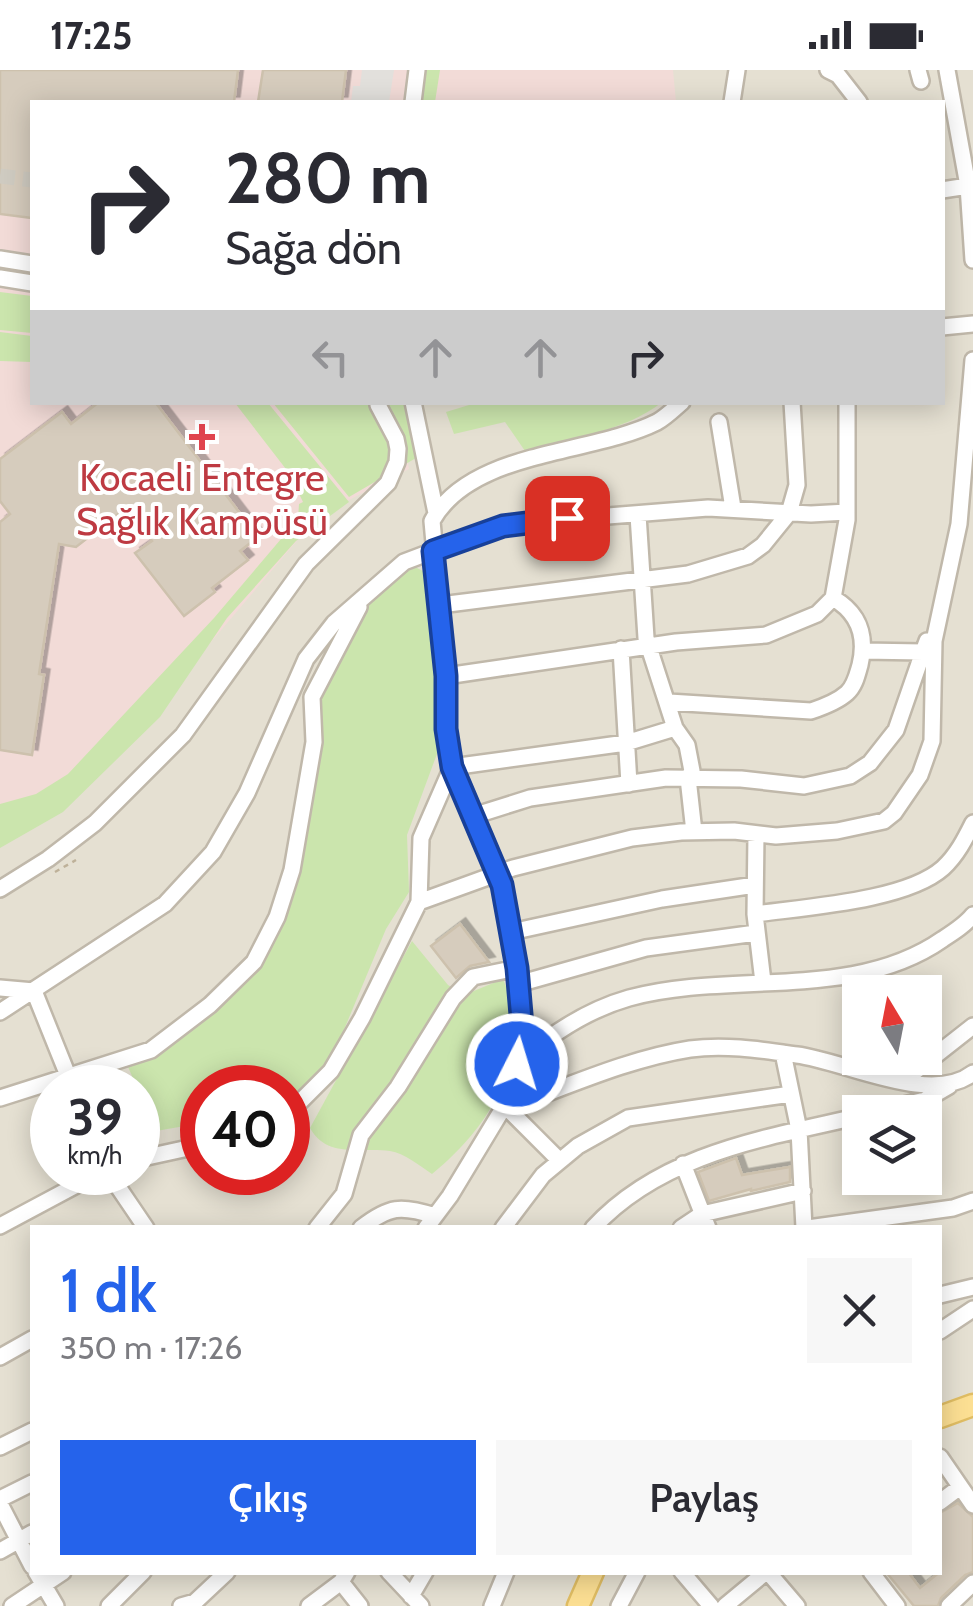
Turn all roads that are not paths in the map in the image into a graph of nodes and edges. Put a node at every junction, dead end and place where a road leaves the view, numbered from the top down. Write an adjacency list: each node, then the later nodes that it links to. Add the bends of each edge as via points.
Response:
1 (417, 70): 5 (street)
2 (737, 70): 6 (street)
3 (828, 70): 7 (street)
4 (946, 70): 8 (street)
5 (412, 100)
6 (732, 100)
7 (857, 100)
8 (967, 148): 9 (street)
9 (968, 186): 10 (street); 12 (street)
10 (945, 190)
11 (0, 259): 13 (street)
12 (973, 260)
13 (30, 274): 14 (street)
14 (0, 278)
15 (973, 324): 16 (street)
16 (945, 327)
17 (973, 360): 24 (street)
18 (414, 405): 28 (street)
19 (678, 405): 28 (street, via 631,432 492,473 452,496)
20 (792, 405): 27 (street, via 797,485)
21 (848, 405): 26 (street)
22 (378, 406): 52 (street, via 398,449 388,483 306,564 182,735 94,823)
23 (719, 422): 25 (street)
24 (970, 441): 35 (street, via 959,524)
25 (733, 508): 27 (street); 29 (street)
26 (847, 512): 27 (street); 33 (street)
27 (789, 513): 31 (street, via 748,556)
28 (436, 514): 30 (street)
29 (638, 514): 30 (street, via 516,524); 31 (street)
30 (433, 551): 32 (street, via 404,562); 34 (street)
31 (642, 580): 34 (street); 36 (street)
32 (365, 594): 61 (street, via 306,659 213,852 166,904); 67 (street, via 312,697 314,742 292,870 254,962 150,1050)
33 (833, 598): 36 (street, via 817,614 766,634); 38 (street, via 855,615)
34 (440, 604): 39 (street)
35 (928, 646): 38 (street); 44 (street, via 896,730 850,776 804,786); 49 (street, via 932,741 920,775 894,813 837,831)
36 (648, 648): 37 (street); 40 (street)
37 (621, 650): 39 (street); 42 (street)
38 (863, 652): 40 (street, via 849,692 811,711)
39 (446, 676): 43 (street)
40 (669, 702): 41 (street)
41 (675, 728): 42 (street); 44 (street, via 692,761)
42 (626, 743): 43 (street); 45 (street)
43 (452, 767): 46 (street); 53 (street, via 414,836)
44 (688, 778): 45 (street); 48 (street)
45 (629, 784): 46 (street, via 530,798)
46 (473, 816): 50 (street)
47 (973, 822): 54 (street, via 960,849 917,884)
48 (694, 832): 49 (street); 50 (street, via 600,845)
49 (756, 834): 51 (street)
50 (499, 874): 53 (street); 56 (street)
51 (756, 886): 54 (street); 56 (street, via 662,898)
52 (0, 889)
53 (418, 902): 72 (street, via 362,1018)
54 (755, 914): 57 (street)
55 (971, 921): 59 (street, via 888,969)
56 (511, 932): 58 (street)
57 (756, 933): 58 (street, via 693,939); 59 (street)
58 (517, 976): 65 (street); 88 (street, via 473,978 453,998 361,1135 344,1194)
59 (762, 982): 65 (street, via 626,999 578,1018)
60 (0, 988): 61 (street)
61 (34, 991): 62 (street); 66 (street)
62 (0, 1012)
63 (973, 1026): 69 (street)
64 (783, 1053): 69 (street); 73 (street); 76 (street, via 693,1048)
65 (517, 1064): 76 (street)
66 (65, 1065)
67 (112, 1065)
68 (973, 1073): 70 (street)
69 (903, 1081): 70 (street)
70 (952, 1084): 74 (street)
71 (30, 1090): 75 (street)
72 (310, 1091)
73 (791, 1094): 78 (street); 79 (street, via 628,1118)
74 (933, 1095)
75 (0, 1098)
76 (504, 1110): 79 (street); 86 (street)
77 (842, 1120): 78 (street)
78 (800, 1130): 80 (street); 81 (street)
79 (560, 1161): 90 (street)
80 (683, 1164): 85 (street); 91 (street)
81 (803, 1191): 85 (street); 92 (street)
82 (60, 1195): 94 (street)
83 (121, 1195): 87 (street)
84 (973, 1201): 93 (street)
85 (705, 1221)
86 (430, 1222): 89 (street, via 408,1207 381,1212)
87 (144, 1225)
88 (320, 1225)
89 (365, 1225)
90 (506, 1225)
91 (595, 1225)
92 (806, 1225)
93 (828, 1225)
94 (0, 1226)
95 (973, 1287): 96 (street)
96 (942, 1295)
97 (973, 1309): 98 (street)
98 (942, 1330)
99 (30, 1339): 100 (street)
100 (0, 1358)
101 (973, 1405): 102 (main road)
102 (942, 1416)
103 (30, 1433): 104 (street)
104 (0, 1447)
105 (942, 1460): 107 (street)
106 (30, 1484): 109 (street)
107 (960, 1487): 108 (street); 110 (street)
108 (942, 1500)
109 (0, 1501): 111 (street)
110 (973, 1505)
111 (26, 1538): 112 (street)
112 (0, 1551)
113 (140, 1575): 130 (street)
114 (224, 1575): 131 (street)
115 (392, 1575): 127 (street)
116 (424, 1575): 127 (street)
117 (505, 1575): 134 (street)
118 (592, 1575): 135 (main road)
119 (635, 1575): 136 (street)
120 (685, 1575): 137 (street)
121 (762, 1575): 138 (street)
122 (769, 1575): 139 (street)
123 (873, 1575): 140 (street)
124 (344, 1577): 132 (street); 133 (street)
125 (40, 1580): 128 (street); 129 (street)
126 (973, 1583): 141 (street)
127 (416, 1601)
128 (12, 1606)
129 (56, 1606)
130 (109, 1606)
131 (181, 1606)
132 (309, 1606)
133 (360, 1606)
134 (492, 1606)
135 (578, 1606)
136 (619, 1606)
137 (712, 1606)
138 (725, 1606)
139 (797, 1606)
140 (897, 1606)
141 (948, 1606)

